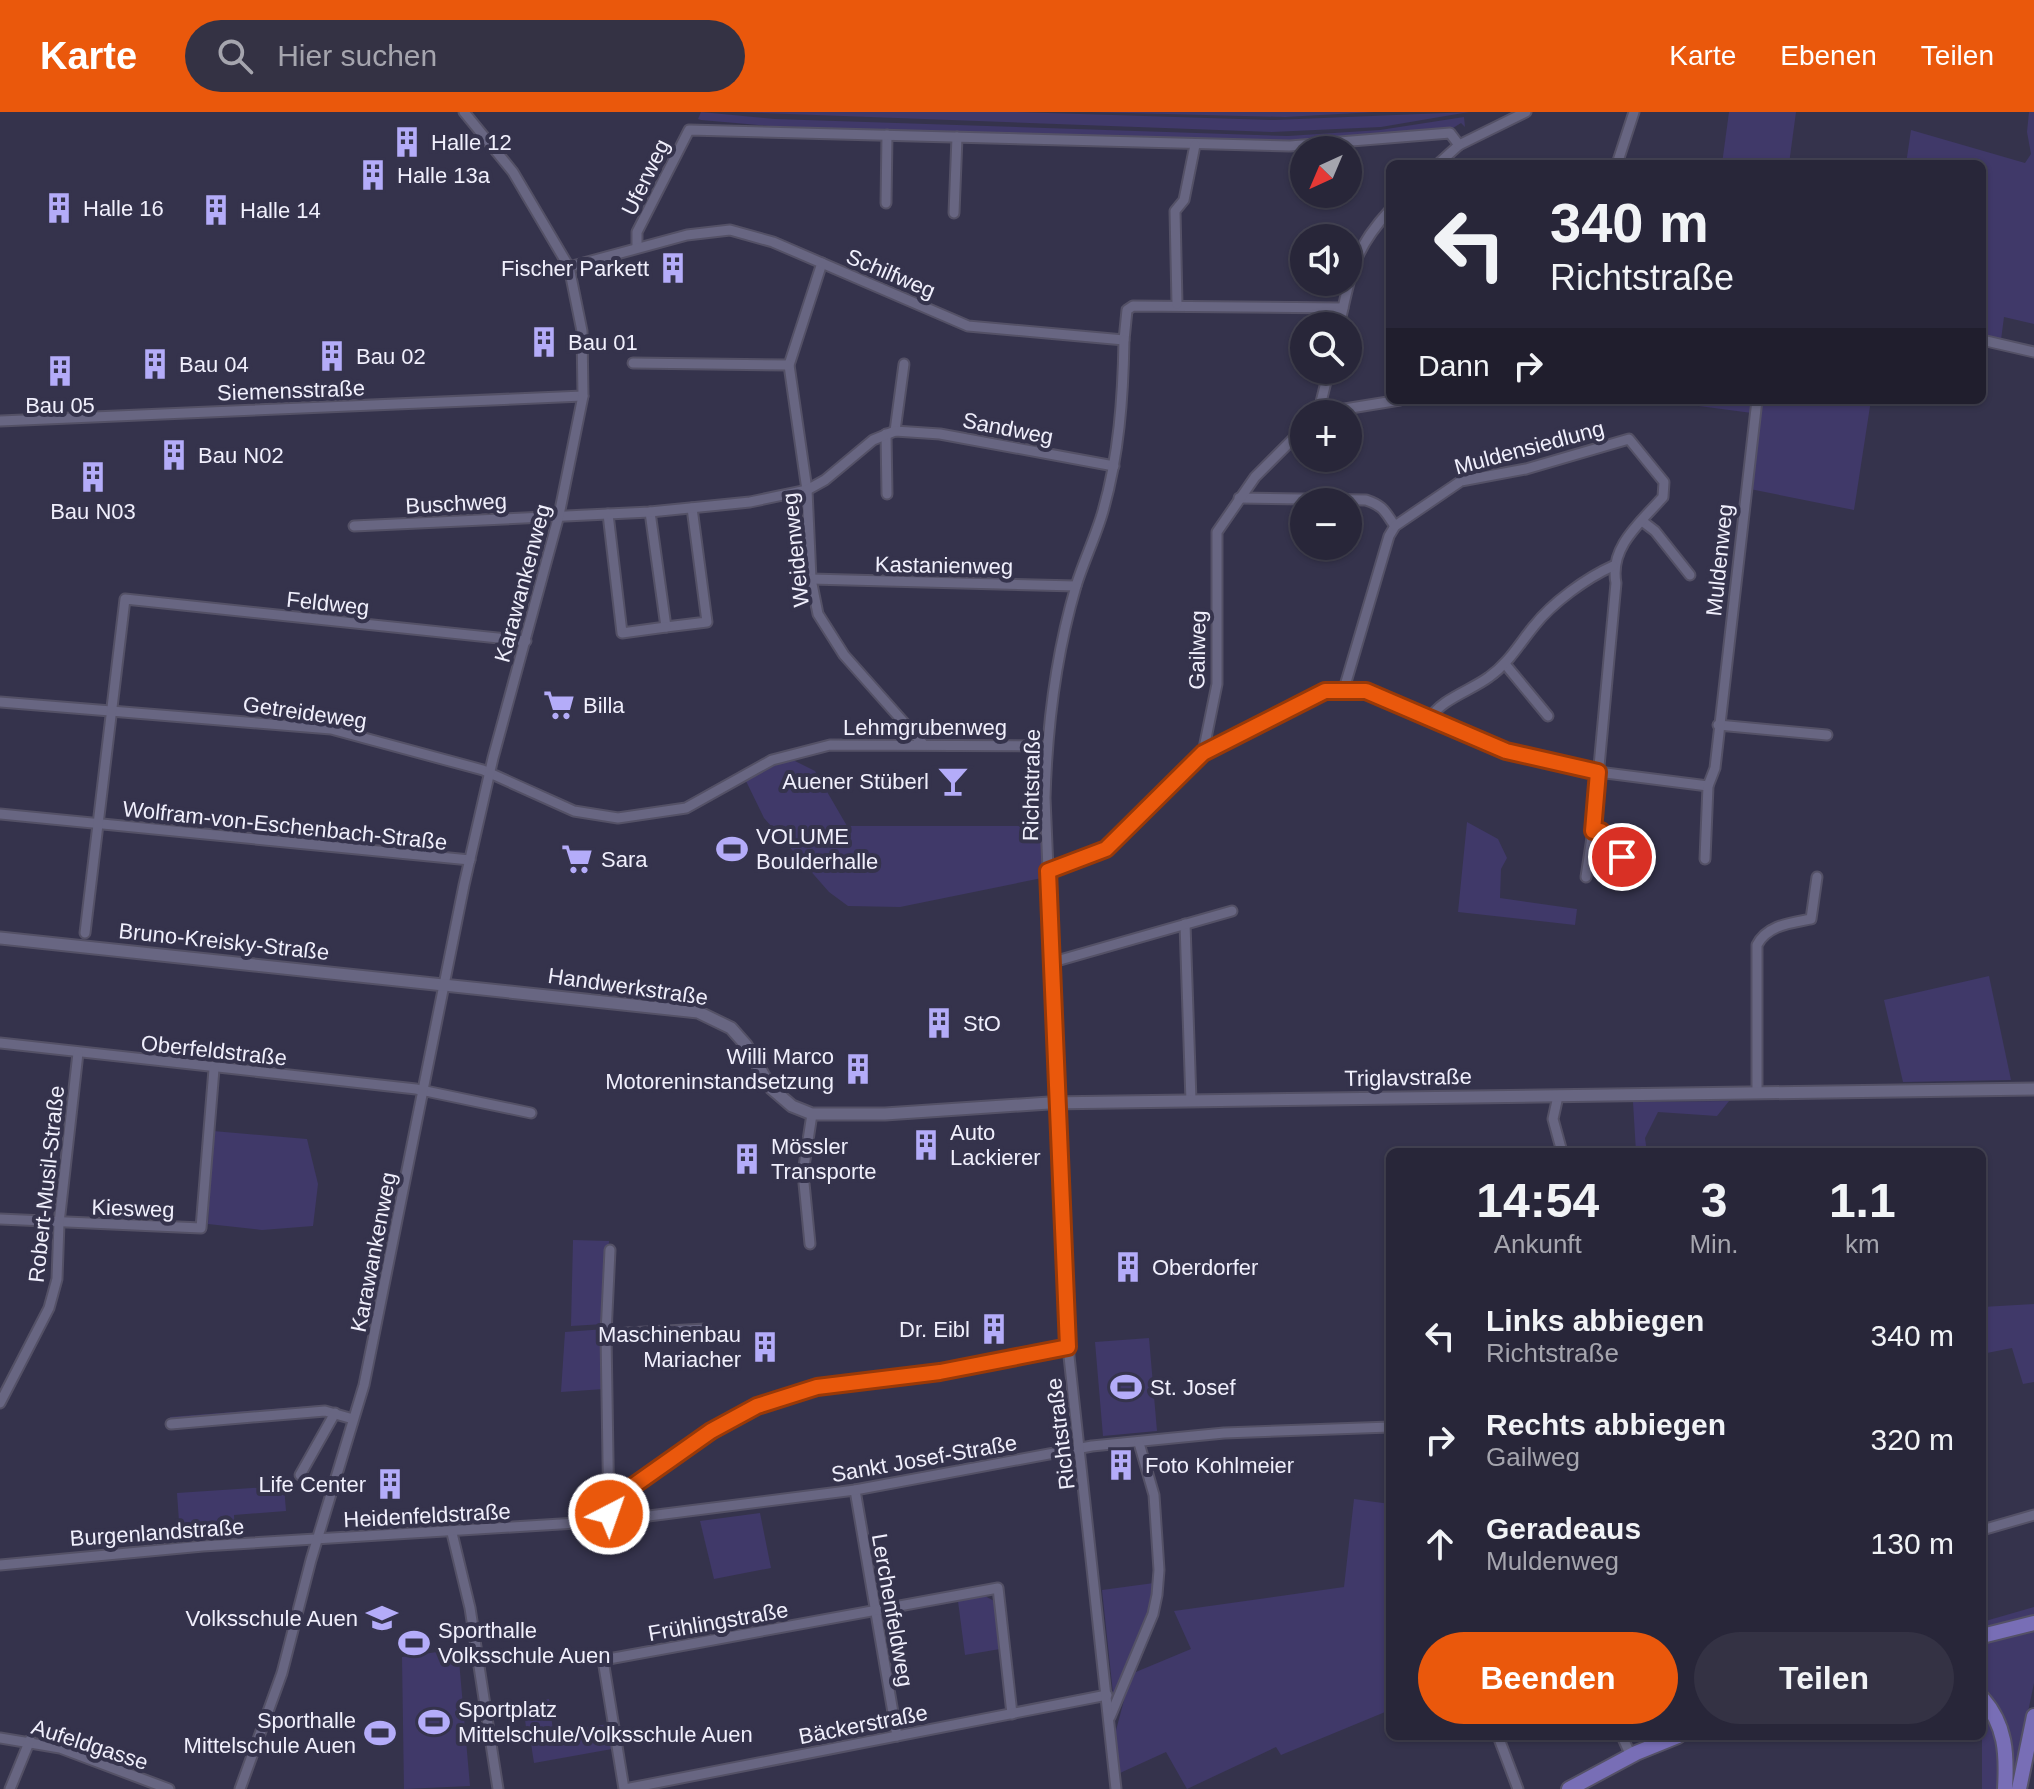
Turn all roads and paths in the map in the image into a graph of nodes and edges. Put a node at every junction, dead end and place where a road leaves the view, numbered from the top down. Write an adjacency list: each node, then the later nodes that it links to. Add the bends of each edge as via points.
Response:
1 (464, 112): 15 (street, Karawankenweg, via 513,172)
2 (1526, 112): 7 (street)
3 (1634, 112): 9 (street)
4 (887, 135): 5 (street, Uferweg); 10 (street); 13 (street, Uferweg, via 689,130 637,232)
5 (957, 137): 6 (street, Uferweg); 11 (street)
6 (1195, 145): 7 (street, Uferweg, via 1290,146 1450,133); 16 (street, via 1184,200 1175,211)
7 (1459, 145): 8 (street)
8 (1442, 160)
9 (1618, 160)
10 (886, 203)
11 (954, 213)
12 (1386, 214): 17 (street, via 1352,262)
13 (637, 247): 14 (street, Schilfweg, via 730,230); 15 (street, Schilfweg)
14 (822, 263): 19 (street, Schilfweg, via 968,326); 24 (street, Weidenweg)
15 (569, 267): 25 (street, Karawankenweg, via 582,331)
16 (1177, 304): 17 (street); 19 (street, via 1127,310)
17 (1343, 308): 18 (street)
18 (1342, 312)
19 (1124, 340): 32 (street, Richtstraße)
20 (1986, 341): 21 (street)
21 (2034, 352)
22 (633, 363): 24 (street)
23 (904, 364): 30 (street)
24 (789, 365): 33 (street, Weidenweg)
25 (583, 396): 29 (street, Siemensstraße); 39 (street, Karawankenweg)
26 (1386, 402): 28 (street)
27 (1757, 404): 55 (street, Muldenweg)
28 (1362, 407)
29 (0, 421)
30 (891, 432): 32 (street, Sandweg, via 940,434); 33 (street); 34 (street)
31 (1290, 443): 35 (street, Gailweg)
32 (1114, 466): 46 (street, Richtstraße)
33 (807, 490): 36 (street); 45 (street, Weidenweg)
34 (887, 494)
35 (1239, 498): 42 (street, via 1366,500 1383,506); 59 (street, Gailweg, via 1217,532 1217,684)
36 (692, 508): 37 (street); 47 (street, via 707,622)
37 (650, 512): 38 (street); 47 (street)
38 (608, 514): 39 (street); 47 (street, via 622,633)
39 (559, 515): 41 (street, Buschweg); 48 (street, Karawankenweg)
40 (1642, 521): 42 (street, Muldensiedlung, via 1666,489 1629,439 1526,469 1461,481); 43 (street, Muldensiedlung, via 1626,538); 44 (street)
41 (354, 526)
42 (1395, 526): 50 (street)
43 (1613, 566): 49 (street, Muldensiedlung, via 1542,617); 60 (street, via 1616,583)
44 (1690, 575)
45 (811, 579): 46 (street, Kastanienweg); 57 (street, Weidenweg, via 818,614 844,655)
46 (1076, 586): 58 (street, Richtstraße, via 1059,656)
47 (666, 627)
48 (526, 641): 52 (street, Feldweg, via 125,599); 61 (street, Karawankenweg)
49 (1505, 664): 53 (street); 54 (street, Muldensiedlung, via 1434,710)
50 (1344, 689): 54 (street, via 1366,691); 59 (street, via 1325,691)
51 (0, 702): 52 (street, Getreideweg)
52 (110, 709): 61 (street, Getreideweg, via 331,729); 64 (street, Wolfram-von-Eschenbach-Straße)
53 (1548, 716)
54 (1430, 719): 60 (street, via 1506,751)
55 (1718, 725): 56 (street); 62 (street, Muldenweg)
56 (1827, 735)
57 (923, 744): 58 (street, Lehmgrubenweg); 61 (street, Lehmgrubenweg, via 830,745 772,760 686,808 618,818 574,811)
58 (1047, 746): 68 (street, Richtstraße)
59 (1203, 753): 68 (street, via 1106,849)
60 (1598, 772): 62 (street); 65 (street)
61 (490, 773): 67 (street, Karawankenweg)
62 (1708, 786): 66 (street, Muldenweg)
63 (0, 814): 64 (street, Wolfram-von-Eschenbach-Straße)
64 (96, 825): 67 (street, Wolfram-von-Eschenbach-Straße); 74 (street, Wolfram-von-Eschenbach-Straße)
65 (1593, 831): 69 (street, via 1601,831); 70 (street)
66 (1705, 859)
67 (470, 860): 77 (street, Karawankenweg)
68 (1048, 871): 76 (street, Richtstraße)
69 (1636, 875)
70 (1586, 877)
71 (1817, 877): 83 (street, via 1811,919 1775,927 1757,945)
72 (1232, 911): 73 (street)
73 (1185, 924): 76 (street); 85 (street)
74 (85, 933)
75 (0, 938): 77 (street, Bruno-Kreisky-Straße)
76 (1053, 962): 86 (street, Richtstraße)
77 (444, 985): 82 (street, Karawankenweg); 88 (street, Handwerkstraße, via 698,1012 731,1028 771,1088)
78 (0, 1043): 79 (street, Oberfeldstraße)
79 (78, 1053): 80 (street, Oberfeldstraße); 91 (street, Robert-Musil-Straße)
80 (214, 1069): 82 (street, Oberfeldstraße); 91 (street, Kiesweg, via 201,1228)
81 (2034, 1089): 83 (street, Triglavstraße)
82 (424, 1090): 87 (street); 99 (street, Karawankenweg)
83 (1757, 1093): 84 (street, Triglavstraße)
84 (1558, 1096): 85 (street, Triglavstraße); 89 (street, via 1553,1119)
85 (1191, 1101): 86 (street, Triglavstraße)
86 (1058, 1103): 88 (street); 96 (street, Richtstraße)
87 (531, 1113)
88 (812, 1114): 92 (street, via 803,1173)
89 (1561, 1148)
90 (0, 1219): 91 (street, Kiesweg)
91 (59, 1223): 97 (street, Robert-Musil-Straße, via 57,1279 49,1308)
92 (810, 1244)
93 (610, 1250): 95 (street)
94 (706, 1329): 95 (street)
95 (606, 1334): 106 (street)
96 (1068, 1347): 103 (street, Richtstraße); 106 (street, via 940,1372 817,1387 757,1406 711,1431)
97 (0, 1403)
98 (335, 1413): 99 (street); 100 (street); 104 (street)
99 (353, 1419): 111 (street, Karawankenweg)
100 (171, 1424)
101 (1386, 1427): 102 (street, Sankt Josef-Straße, via 1224,1433)
102 (1139, 1443): 103 (street, Sankt Josef-Straße); 120 (street, Richtstraße, via 1154,1495 1157,1595)
103 (1080, 1448): 105 (street, Sankt Josef-Straße); 116 (street, Richtstraße)
104 (300, 1475)
105 (855, 1490): 108 (street, Sankt Josef-Straße); 113 (street, Lerchenfeldweg)
106 (609, 1503): 108 (street)
107 (2034, 1515): 109 (street)
108 (609, 1521): 110 (street, Heidenfeldstraße)
109 (1986, 1529)
110 (452, 1533): 111 (street, Heidenfeldstraße); 131 (street, via 470,1608)
111 (317, 1540): 112 (street, Burgenlandstraße); 130 (street, Heidenfeldstraße, via 282,1673)
112 (0, 1565)
113 (873, 1612): 118 (street, via 999,1588); 121 (street, Lerchenfeldweg); 132 (street, Frühlingstraße, via 603,1660)
114 (2034, 1623): 115 (main road)
115 (1986, 1635)
116 (1107, 1695): 118 (street, Bäckerstraße); 120 (street, Richtstraße)
117 (1986, 1704): 136 (main road, via 2004,1736)
118 (1012, 1714): 121 (street, Bäckerstraße)
119 (2034, 1716): 137 (main road)
120 (1110, 1717): 133 (street, Richtstraße)
121 (897, 1736): 132 (street, Bäckerstraße)
122 (0, 1738): 123 (street, Aufeldgasse)
123 (30, 1740): 128 (street); 129 (street, Aufeldgasse)
124 (1500, 1740): 134 (street)
125 (1624, 1740): 127 (street)
126 (1669, 1740): 127 (main road)
127 (1631, 1756): 135 (main road)
128 (10, 1789)
129 (169, 1789)
130 (240, 1789)
131 (498, 1789)
132 (625, 1789)
133 (1116, 1789)
134 (1518, 1789)
135 (1569, 1789)
136 (2005, 1789)
137 (2019, 1789)

